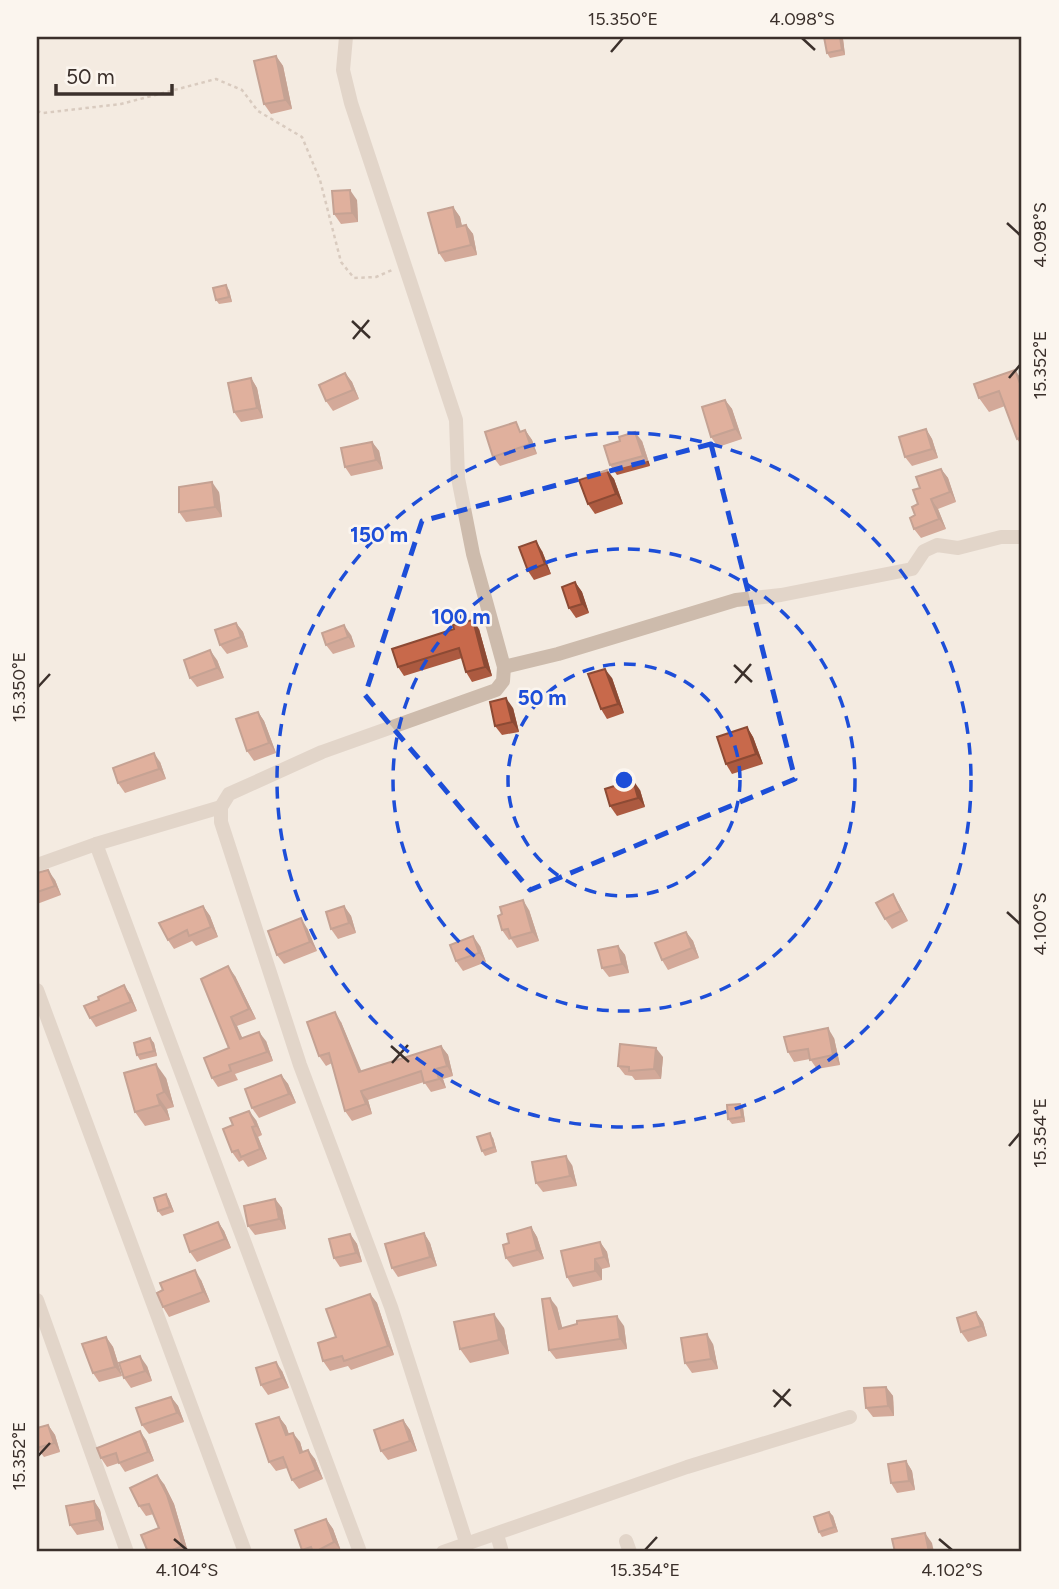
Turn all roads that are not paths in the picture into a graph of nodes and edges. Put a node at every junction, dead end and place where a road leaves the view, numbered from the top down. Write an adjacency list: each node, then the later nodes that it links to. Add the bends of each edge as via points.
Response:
1 (346, 37): 3 (street, via 343,70 351,103 456,420 458,478)
2 (1022, 537): 3 (street, via 1001,537 958,548 937,545 924,551 912,569 736,600)
3 (504, 667): 4 (street, via 503,681 496,690 322,752 229,794)
4 (221, 807): 5 (street); 11 (street, via 221,822 300,1065 391,1307)
5 (96, 844): 6 (street); 14 (street)
6 (37, 865)
7 (37, 990): 13 (street)
8 (37, 1300): 12 (street)
9 (850, 1417): 10 (street, via 687,1467)
10 (497, 1535): 11 (street); 16 (street)
11 (467, 1545): 15 (street)
12 (127, 1552)
13 (245, 1552)
14 (360, 1552)
15 (443, 1552)
16 (502, 1552)

